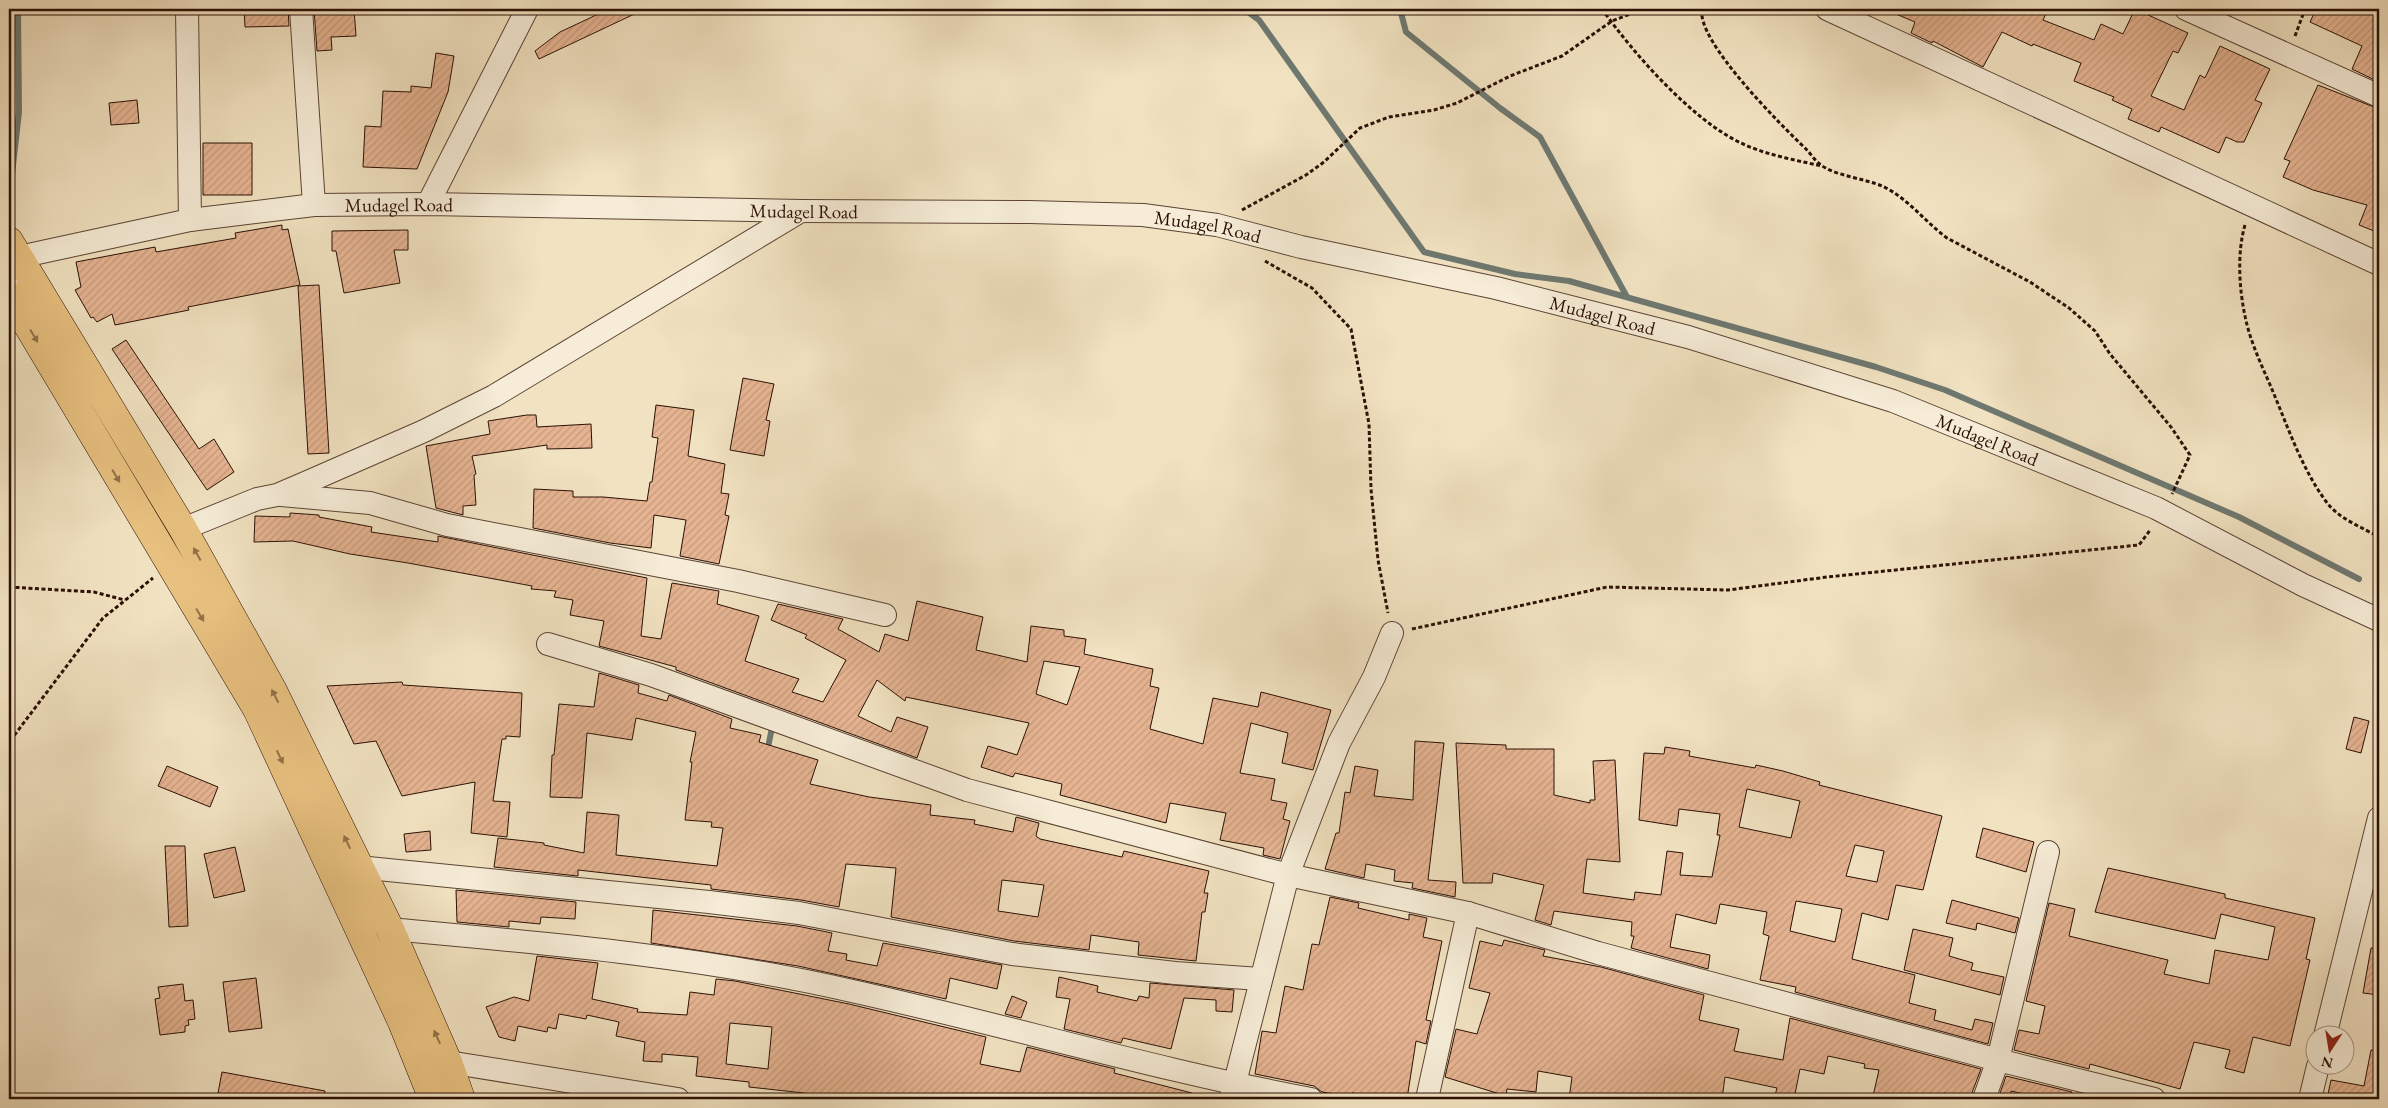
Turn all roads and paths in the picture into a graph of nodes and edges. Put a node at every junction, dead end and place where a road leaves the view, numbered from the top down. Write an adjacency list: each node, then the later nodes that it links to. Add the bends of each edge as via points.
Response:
1 (187, 9): 18 (street)
2 (301, 9): 15 (street)
3 (527, 9): 14 (street)
4 (1602, 9): 10 (path)
5 (1643, 9): 10 (path)
6 (1702, 9): 13 (path, via 1700,16 1706,32 1759,104)
7 (1826, 9): 16 (street)
8 (2186, 9): 11 (street)
9 (2305, 9): 11 (path)
10 (1611, 22): 13 (path, via 1649,68 1724,135 1762,151); 19 (path, via 1562,56 1510,76 1457,103 1389,117 1360,128 1306,175)
11 (2287, 55): 12 (street)
12 (2379, 96)
13 (1822, 166): 25 (path, via 1894,192 1947,238 2030,282 2069,308 2095,331 2190,455)
14 (428, 204): 15 (street, Mudagel Road); 17 (street, Mudagel Road)
15 (314, 205): 18 (street, Mudagel Road)
16 (2251, 205): 22 (street); 27 (path, via 2242,237 2240,273 2245,316 2254,348 2314,483 2330,506)
17 (802, 211): 19 (street, Mudagel Road, via 1143,215); 24 (street, via 494,396 424,431)
18 (190, 220): 20 (street, Mudagel Road)
19 (1218, 225): 25 (street, Mudagel Road, via 1300,247 1496,288 1688,337 1893,401)
20 (14, 249): 23 (street); 26 (main road)
21 (1262, 259): 33 (path, via 1312,288 1351,329 1369,424 1378,560)
22 (2379, 264)
23 (11, 299): 28 (main road, one-way to 28)
24 (277, 495): 26 (street, via 257,499); 31 (street, via 370,503 446,525 738,581)
25 (2164, 512): 32 (street, Mudagel Road, via 2303,585); 33 (path, via 2139,545 1728,590 1607,587)
26 (184, 529): 38 (main road, one-way to 26, via 272,689)
27 (2379, 537)
28 (169, 565): 30 (path); 48 (main road, one-way to 48, via 257,709 390,995)
29 (9, 587): 30 (path, via 94,592)
30 (125, 600): 35 (path, via 103,618 13,737)
31 (885, 615)
32 (2379, 620)
33 (1392, 633): 39 (street, via 1374,677 1339,744)
34 (548, 644): 39 (street, via 651,675 968,790)
35 (9, 747)
36 (2379, 818): 43 (street)
37 (2048, 852): 44 (street)
38 (358, 867): 41 (main road); 42 (street, via 799,913 1012,954 1175,973)
39 (1288, 875): 40 (street); 42 (street)
40 (1468, 913): 44 (street, via 1598,953); 52 (street)
41 (390, 929): 45 (main road, one-way to 41); 47 (street, via 592,947 832,987)
42 (1260, 979): 47 (street)
43 (2327, 1026)
44 (1998, 1060): 53 (street); 54 (street)
45 (448, 1062): 49 (main road); 50 (street)
46 (2316, 1076): 55 (street)
47 (1232, 1092): 51 (street)
48 (433, 1099)
49 (461, 1099)
50 (678, 1099)
51 (1311, 1099)
52 (1427, 1099)
53 (1984, 1099)
54 (2154, 1099)
55 (2310, 1099)

